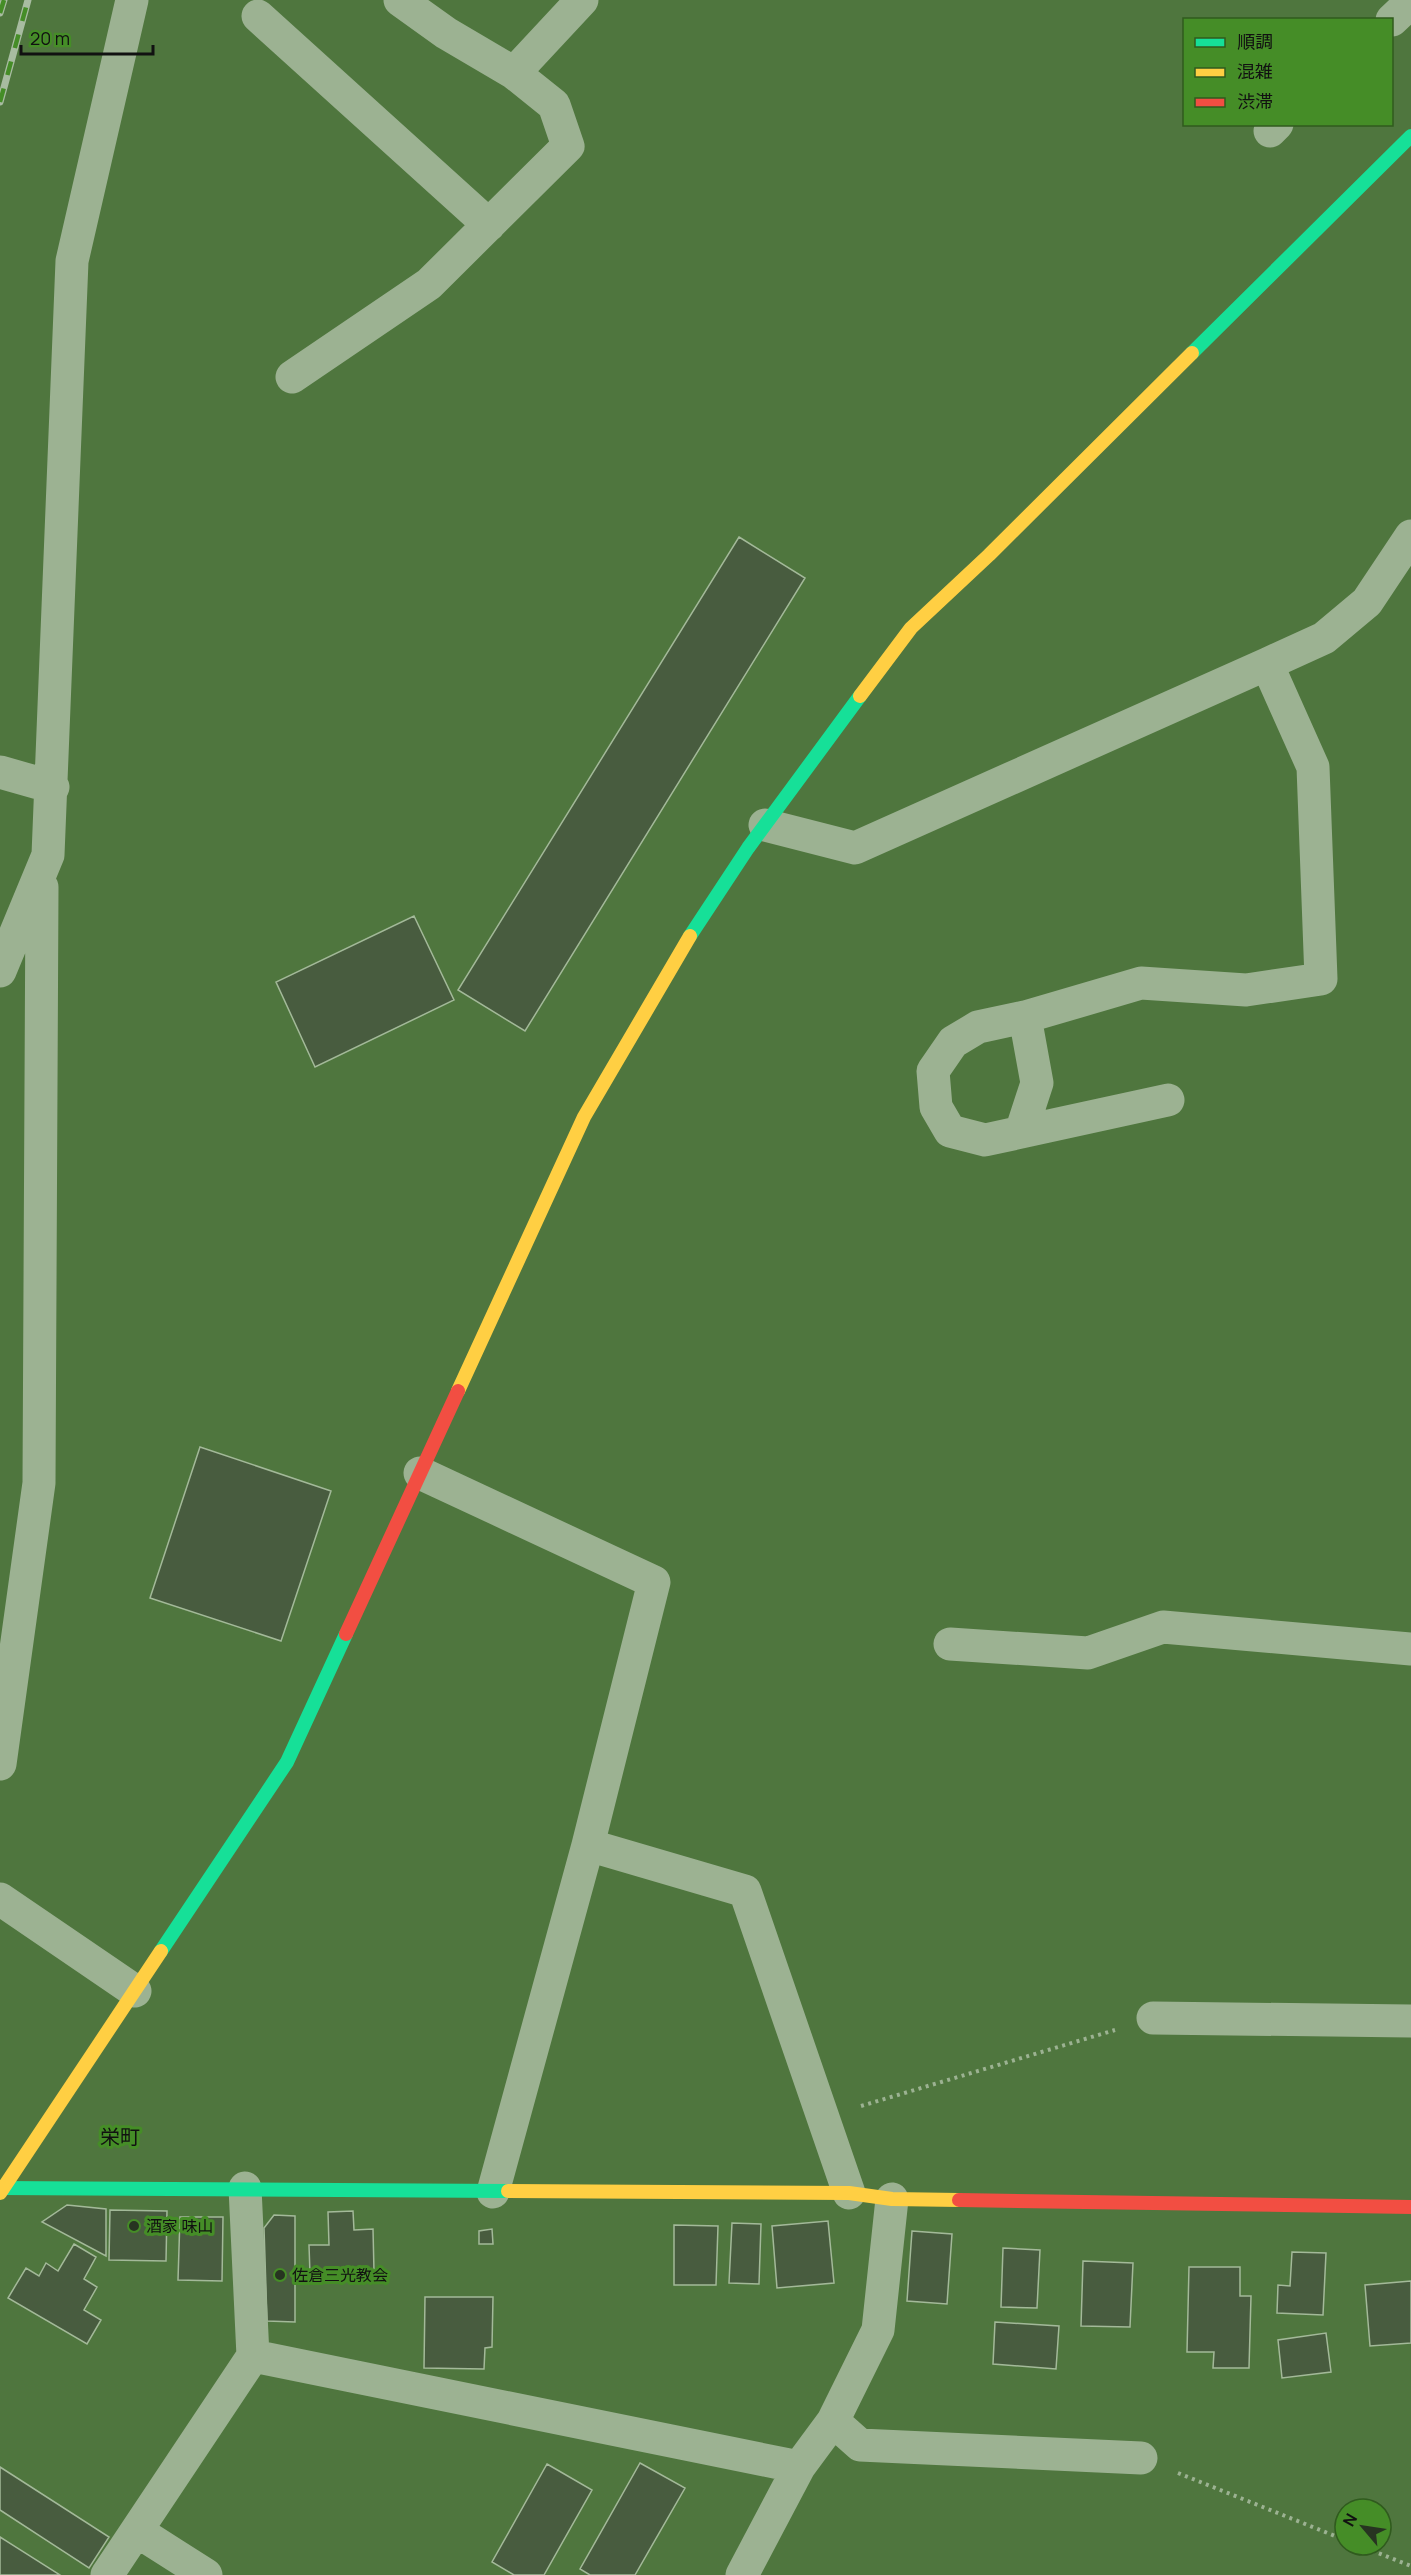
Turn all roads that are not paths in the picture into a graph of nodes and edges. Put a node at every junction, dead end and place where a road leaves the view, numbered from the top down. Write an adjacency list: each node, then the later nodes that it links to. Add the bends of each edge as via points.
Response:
1 (132, 0): 14 (street, via 72,261)
2 (400, 0): 7 (street)
3 (582, 0): 7 (street)
4 (1411, 2): 6 (street)
5 (258, 16): 9 (street)
6 (1393, 19)
7 (514, 73): 9 (street, via 554,105 568,146)
8 (1411, 136): 15 (street, via 911,628)
9 (489, 225): 10 (street, via 429,284)
10 (292, 377)
11 (1411, 536): 12 (street, via 1367,602 1324,638)
12 (1267, 663): 15 (street, via 855,848); 18 (street, via 1313,767 1321,979 1246,990 1141,984)
13 (0, 772): 14 (street)
14 (53, 788): 16 (street, via 48,855)
15 (765, 825): 21 (street, via 685,944 585,1117)
16 (42, 871): 17 (street); 24 (street, via 39,1483)
17 (0, 971)
18 (1025, 1017): 20 (street, via 1037,1083); 20 (street, via 978,1027 953,1042 933,1071 936,1107 950,1131 985,1140)
19 (1168, 1100): 20 (street)
20 (1021, 1132)
21 (420, 1473): 25 (street, via 654,1582); 27 (street, via 287,1762)
22 (950, 1644): 23 (street, via 1088,1653 1163,1627)
23 (1411, 1649)
24 (0, 1764)
25 (588, 1845): 32 (street); 33 (street, via 745,1891)
26 (0, 1899): 27 (street)
27 (135, 1991): 31 (street)
28 (1153, 2018): 29 (street)
29 (1411, 2021)
30 (245, 2188): 31 (street); 32 (street); 36 (street)
31 (1, 2190)
32 (494, 2192): 33 (street)
33 (849, 2193): 34 (street)
34 (892, 2199): 35 (street); 37 (street, via 878,2330)
35 (1411, 2207)
36 (253, 2356): 39 (street); 40 (street)
37 (833, 2421): 38 (street, via 860,2445); 39 (street)
38 (1141, 2458)
39 (799, 2467): 43 (street)
40 (137, 2531): 41 (street); 42 (street)
41 (107, 2575)
42 (206, 2575)
43 (742, 2575)

